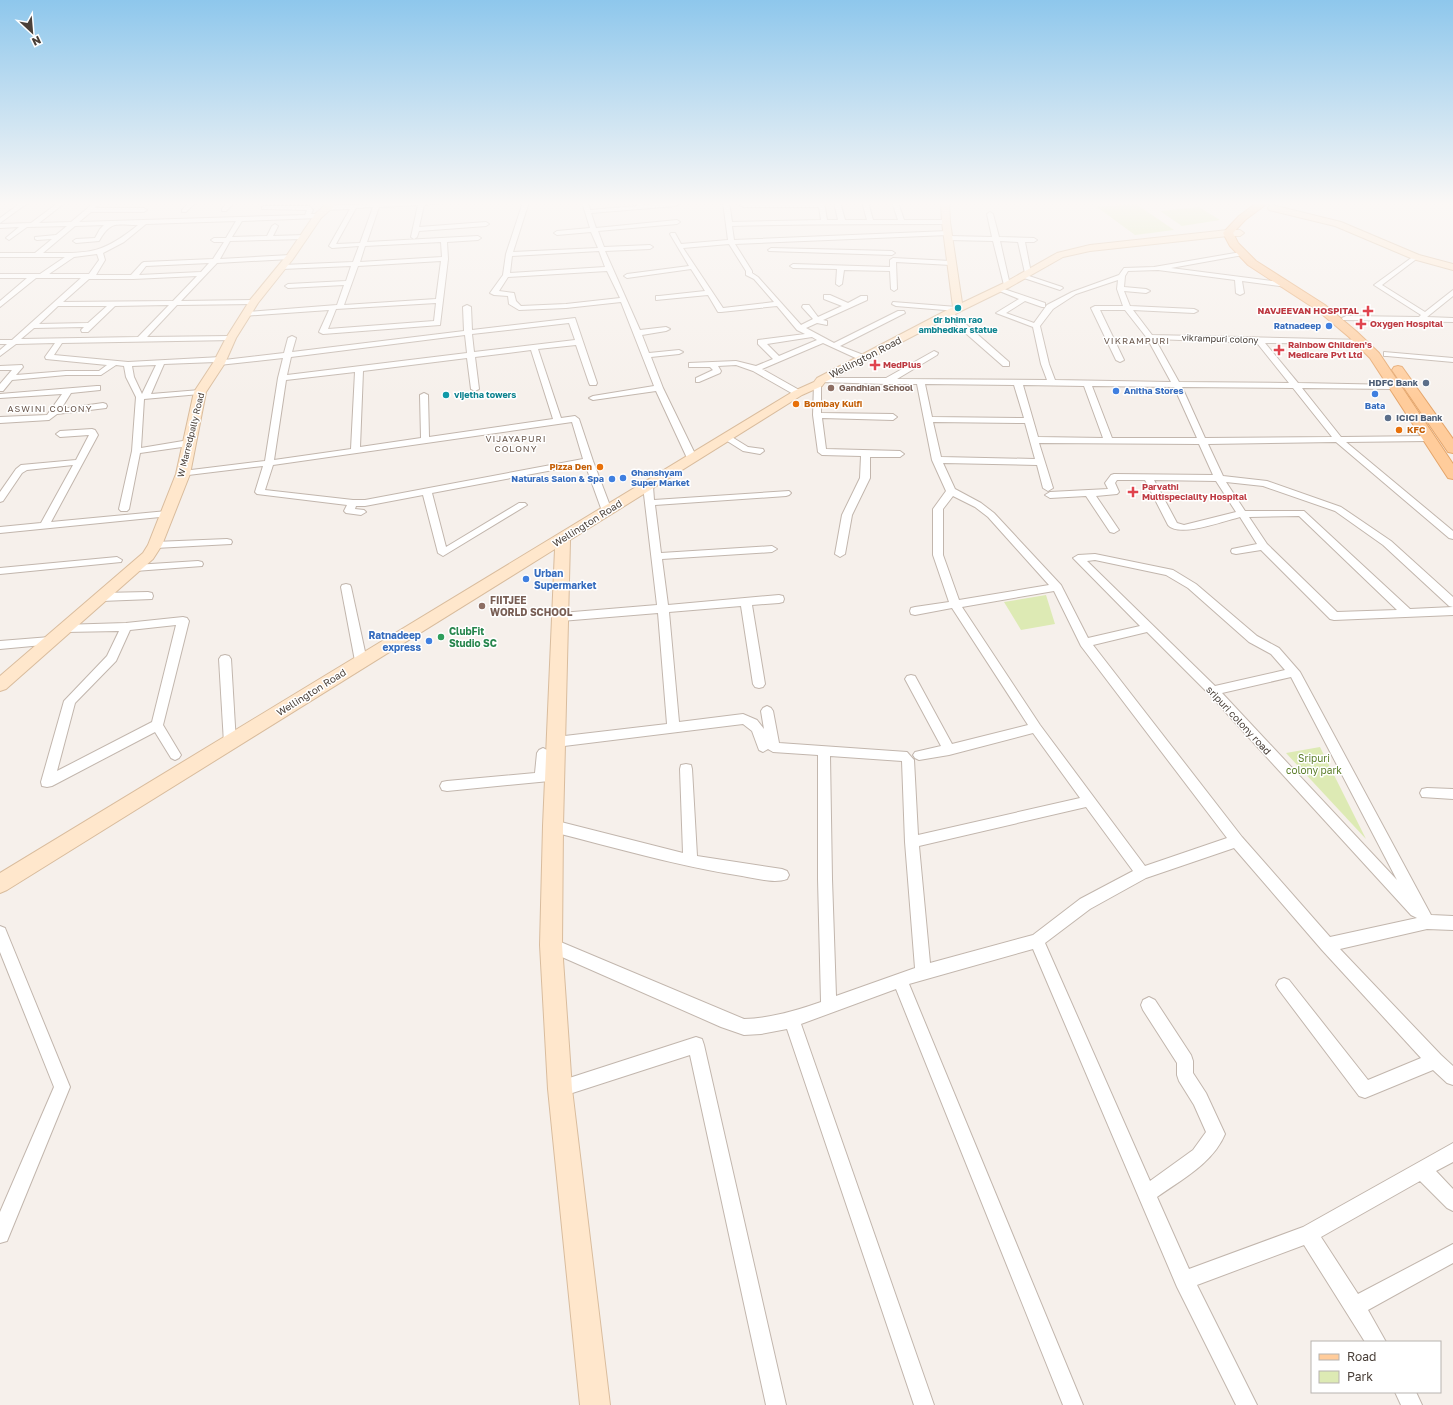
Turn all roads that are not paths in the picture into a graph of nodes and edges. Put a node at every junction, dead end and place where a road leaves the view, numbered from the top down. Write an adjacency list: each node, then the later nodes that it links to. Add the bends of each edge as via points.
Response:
1 (693, 267): 46 (street)
2 (841, 267): 37 (street)
3 (54, 268): 29 (street)
4 (96, 268): 33 (street)
5 (141, 268): 34 (street)
6 (208, 268): 25 (street)
7 (282, 268): 54 (main road, W Marredpally Road)
8 (355, 268): 36 (street)
9 (444, 268): 53 (street)
10 (507, 268): 26 (street)
11 (609, 268): 24 (street)
12 (689, 268): 30 (street)
13 (747, 268): 59 (street, via 748,274 756,278)
14 (856, 268): 23 (street)
15 (951, 268): 69 (main road)
16 (1000, 268): 40 (street)
17 (1025, 268): 27 (street)
18 (1039, 268): 27 (main road, Wellington Road)
19 (1158, 268): 31 (street, via 1126,269); 35 (street)
20 (1260, 268): 38 (main road)
21 (1272, 268): 76 (main road)
22 (1401, 268): 75 (street, via 1377,285)
23 (893, 269): 42 (street)
24 (610, 271): 26 (street); 52 (street)
25 (202, 274): 34 (street); 55 (street)
26 (506, 275): 52 (street, via 494,293 512,294 512,302 519,308)
27 (1026, 275): 40 (main road, Wellington Road); 41 (street)
28 (34, 276): 29 (street); 32 (street); 56 (street)
29 (42, 276): 33 (street)
30 (626, 276)
31 (1122, 276): 43 (street); 82 (street, via 1074,293 1050,307)
32 (2, 277)
33 (89, 277): 34 (street); 57 (street)
34 (134, 277)
35 (1238, 278): 38 (street); 47 (street)
36 (349, 283): 39 (street); 67 (street)
37 (839, 284)
38 (1287, 285): 99 (main road, via 1330,315)
39 (288, 286)
40 (1003, 287): 51 (street); 69 (main road, Wellington Road)
41 (1060, 288)
42 (894, 289)
43 (1120, 289): 44 (street); 68 (street)
44 (1146, 291)
45 (1453, 292): 75 (street)
46 (710, 293): 49 (street); 65 (street, via 720,309 729,313)
47 (1240, 293)
48 (827, 297): 63 (street)
49 (659, 298)
50 (864, 298): 63 (street)
51 (1024, 299): 62 (street); 82 (street, via 1000,313)
52 (624, 300): 86 (street)
53 (439, 301): 67 (street); 67 (street, via 437,323 323,332)
54 (254, 302): 55 (street); 72 (main road, W Marredpally Road)
55 (175, 303): 58 (street); 91 (street)
56 (0, 304)
57 (57, 304): 58 (street); 81 (street)
58 (113, 304): 80 (street)
59 (779, 304): 61 (street); 83 (street)
60 (896, 304): 69 (street)
61 (764, 305): 65 (street); 74 (street)
62 (1042, 305)
63 (849, 306): 77 (street)
64 (467, 307): 85 (street)
65 (752, 307): 73 (street)
66 (806, 307): 77 (street)
67 (336, 308): 72 (street)
68 (1127, 308): 70 (street); 88 (street); 111 (street, via 1095,308)
69 (954, 310): 109 (main road, Wellington Road); 118 (street)
70 (1194, 311)
71 (901, 312): 100 (street)
72 (246, 314): 89 (main road, W Marredpally Road)
73 (755, 315)
74 (768, 315)
75 (1424, 317): 76 (street); 78 (street)
76 (1346, 318): 105 (main road)
77 (817, 320): 79 (street); 83 (street)
78 (1453, 320)
79 (827, 324)
80 (91, 325): 81 (street); 94 (street)
81 (32, 326): 97 (street)
82 (1036, 326): 131 (street)
83 (800, 328): 87 (street)
84 (666, 329): 86 (street)
85 (468, 333): 98 (street, via 572,320); 106 (street); 107 (street)
86 (638, 333): 108 (street)
87 (814, 335): 92 (street); 110 (street, via 761,342)
88 (1150, 336): 95 (street, vikrampuri colony); 133 (street)
89 (231, 338): 91 (street); 113 (main road, W Marredpally Road)
90 (292, 338): 106 (street)
91 (140, 340): 94 (street)
92 (824, 340): 100 (street); 110 (street)
93 (60, 341): 94 (street); 97 (street); 115 (street, via 49,357)
94 (74, 341)
95 (1259, 341): 99 (street, vikrampuri colony); 134 (street)
96 (0, 342): 97 (street)
97 (14, 342): 104 (street)
98 (579, 342): 101 (street); 129 (street)
99 (1362, 342): 135 (main road, via 1375,356)
100 (834, 346): 109 (street)
101 (534, 348): 107 (street); 153 (street)
102 (679, 352): 108 (street)
103 (934, 353): 127 (street)
104 (0, 354)
105 (1387, 354): 112 (street); 164 (main road)
106 (288, 355): 113 (street); 124 (street)
107 (471, 355): 122 (street); 137 (street)
108 (647, 355): 138 (street)
109 (863, 358): 126 (main road, Wellington Road)
110 (778, 360): 121 (street)
111 (1120, 360)
112 (1453, 360)
113 (220, 361): 114 (street); 141 (main road, W Marredpally Road)
114 (161, 362): 116 (street); 145 (street)
115 (114, 363): 116 (street); 123 (street, via 101,373)
116 (128, 364): 145 (street, via 130,377)
117 (713, 364): 119 (street); 121 (street, via 736,363); 125 (street, via 717,371)
118 (1006, 364)
119 (692, 365)
120 (0, 368): 123 (street, via 19,367)
121 (756, 368): 142 (street)
122 (359, 369): 124 (street); 166 (street)
123 (9, 378): 139 (street)
124 (282, 378): 175 (street)
125 (699, 380)
126 (819, 382): 127 (street); 142 (main road, Wellington Road); 149 (street)
127 (886, 382): 128 (street)
128 (921, 382): 130 (street); 151 (street)
129 (593, 383)
130 (1018, 383): 131 (street); 154 (street)
131 (1052, 384): 132 (street)
132 (1087, 384): 133 (street); 160 (street)
133 (1177, 385): 134 (street); 162 (street)
134 (1295, 385): 135 (street); 161 (street)
135 (1394, 387): 157 (main road)
136 (97, 388): 140 (street)
137 (475, 388)
138 (659, 388): 146 (street); 170 (street)
139 (0, 389)
140 (68, 391): 144 (street); 148 (street)
141 (200, 392): 145 (street); 163 (main road, W Marredpally Road)
142 (798, 393): 156 (main road, Wellington Road)
143 (424, 395): 158 (street)
144 (0, 396)
145 (142, 397): 165 (street)
146 (593, 398)
147 (103, 406): 148 (street)
148 (54, 412): 152 (street, via 44,418)
149 (817, 415): 150 (street); 168 (street, via 822,452)
150 (893, 417)
151 (928, 419): 154 (street); 171 (street)
152 (0, 420)
153 (558, 421): 158 (street); 172 (street, via 575,419)
154 (1030, 421): 159 (street)
155 (60, 434): 173 (street, via 92,432 94,436)
156 (727, 437): 167 (street, via 746,449); 170 (main road, Wellington Road)
157 (1428, 438): 161 (street); 177 (main road)
158 (425, 440): 166 (street)
159 (1034, 440): 160 (street); 174 (street)
160 (1108, 440): 162 (street)
161 (1339, 440): 162 (street); 197 (street)
162 (1202, 441): 179 (street)
163 (189, 443): 165 (street); 176 (main road, W Marredpally Road)
164 (1452, 445)
165 (136, 450): 189 (street)
166 (355, 450): 175 (street)
167 (760, 451)
168 (866, 454): 169 (street); 204 (street, via 865,478 847,515)
169 (900, 454)
170 (692, 458): 180 (main road, Wellington Road)
171 (937, 460): 174 (street); 182 (street)
172 (588, 461): 181 (street); 190 (street)
173 (79, 462): 185 (street, via 24,467); 194 (street)
174 (1040, 462): 184 (street, via 1049,492)
175 (269, 463): 176 (street); 187 (street, via 260,492)
176 (182, 474): 192 (main road, W Marredpally Road)
177 (1453, 475)
178 (1148, 477): 179 (street); 184 (street, via 1114,477 1110,483 1114,492); 193 (street, via 1173,525 1178,527 1184,528)
179 (1219, 478): 193 (street); 216 (street, via 1264,483 1338,509 1387,543)
180 (648, 486): 186 (street); 190 (main road, Wellington Road)
181 (427, 492): 187 (street); 188 (street, via 443,553)
182 (951, 492): 211 (street, via 978,504 991,515); 217 (street, via 938,509 938,555)
183 (786, 493): 186 (street)
184 (1089, 494): 196 (street)
185 (0, 499)
186 (650, 502): 205 (street)
187 (354, 503): 191 (street, via 349,511)
188 (522, 505)
189 (124, 509)
190 (607, 511): 198 (main road, Wellington Road)
191 (361, 512)
192 (167, 514): 194 (street); 200 (main road, W Marredpally Road)
193 (1241, 514): 201 (street); 221 (street, via 1301,513)
194 (44, 526): 195 (street)
195 (0, 530)
196 (1114, 530)
197 (1453, 536)
198 (563, 538): 222 (main road); 230 (main road, Wellington Road)
199 (227, 542): 200 (street)
200 (155, 545): 208 (main road, W Marredpally Road)
201 (1263, 546): 203 (street); 221 (street, via 1334,616)
202 (772, 549): 205 (street)
203 (1236, 551)
204 (840, 554)
205 (657, 556): 218 (street)
206 (117, 560): 209 (street)
207 (198, 564): 208 (street)
208 (135, 568): 213 (main road, W Marredpally Road)
209 (0, 571)
210 (346, 587): 230 (street)
211 (1057, 587): 217 (street); 227 (street)
212 (148, 596): 213 (street)
213 (101, 597): 224 (main road, W Marredpally Road)
214 (779, 599): 215 (street)
215 (746, 602): 218 (street); 234 (street)
216 (1453, 603)
217 (955, 604): 220 (street); 239 (street)
218 (663, 610): 222 (street); 238 (street)
219 (1453, 611): 221 (street)
220 (915, 612)
221 (1406, 612)
222 (561, 617): 242 (main road)
223 (126, 627): 224 (street); 237 (street, via 183,621); 237 (street, via 112,658 70,701 47,782)
224 (65, 628): 226 (main road, W Marredpally Road)
225 (1148, 628): 227 (street); 231 (street, sripuri colony road, via 1078,558 1095,557 1169,572 1192,586 1253,639 1275,650); 235 (street, sripuri colony road)
226 (50, 641): 228 (street); 233 (main road, W Marredpally Road)
227 (1085, 643): 254 (street)
228 (0, 645)
229 (225, 659): 240 (street)
230 (361, 661): 240 (main road, Wellington Road)
231 (1294, 672): 235 (street); 260 (street)
232 (911, 679): 243 (street)
233 (0, 684)
234 (759, 684)
235 (1213, 691): 260 (street, sripuri colony road)
236 (767, 711): 244 (street, via 773,747)
237 (157, 725): 245 (street)
238 (673, 727): 241 (street, via 742,719 756,725); 242 (street)
239 (1036, 728): 243 (street); 252 (street)
240 (230, 744): 259 (main road, Wellington Road)
241 (763, 747)
242 (549, 748): 248 (main road)
243 (949, 750): 246 (street)
244 (824, 751): 246 (street); 270 (street)
245 (175, 756)
246 (910, 757): 255 (street)
247 (686, 769): 256 (street)
248 (548, 776): 249 (street); 253 (main road)
249 (446, 786)
250 (1427, 793): 251 (street)
251 (1453, 794)
252 (1089, 801): 255 (street); 257 (street)
253 (553, 826): 256 (street); 264 (main road)
254 (1237, 841): 257 (street); 265 (street)
255 (912, 842): 266 (street)
256 (690, 861): 258 (street)
257 (1142, 873): 263 (street, via 1085,904)
258 (782, 875)
259 (0, 884)
260 (1428, 922): 261 (street); 265 (street)
261 (1453, 923)
262 (0, 933): 279 (street, via 62,1087)
263 (1037, 941): 266 (street); 277 (street)
264 (551, 944): 271 (street, via 744,1027); 274 (main road)
265 (1327, 946): 272 (street)
266 (923, 972): 267 (street)
267 (900, 980): 270 (street); 289 (street)
268 (1284, 985): 272 (street, via 1365,1090)
269 (1149, 1005): 277 (street, via 1185,1060 1185,1075 1200,1099 1216,1134 1199,1156)
270 (829, 1006): 271 (street)
271 (792, 1020): 288 (street)
272 (1435, 1061): 273 (street)
273 (1453, 1078)
274 (560, 1089): 286 (main road); 287 (street, via 696,1044)
275 (1453, 1152): 276 (street)
276 (1422, 1170): 278 (street); 280 (street)
277 (1147, 1194): 282 (street)
278 (1453, 1202)
279 (0, 1234)
280 (1308, 1234): 282 (street); 283 (street)
281 (1453, 1254): 283 (street)
282 (1184, 1280): 290 (street)
283 (1355, 1306): 284 (street)
284 (1375, 1341)
285 (1406, 1393): 291 (street)
286 (595, 1405)
287 (776, 1405)
288 (924, 1405)
289 (1073, 1405)
290 (1247, 1405)
291 (1412, 1405)

